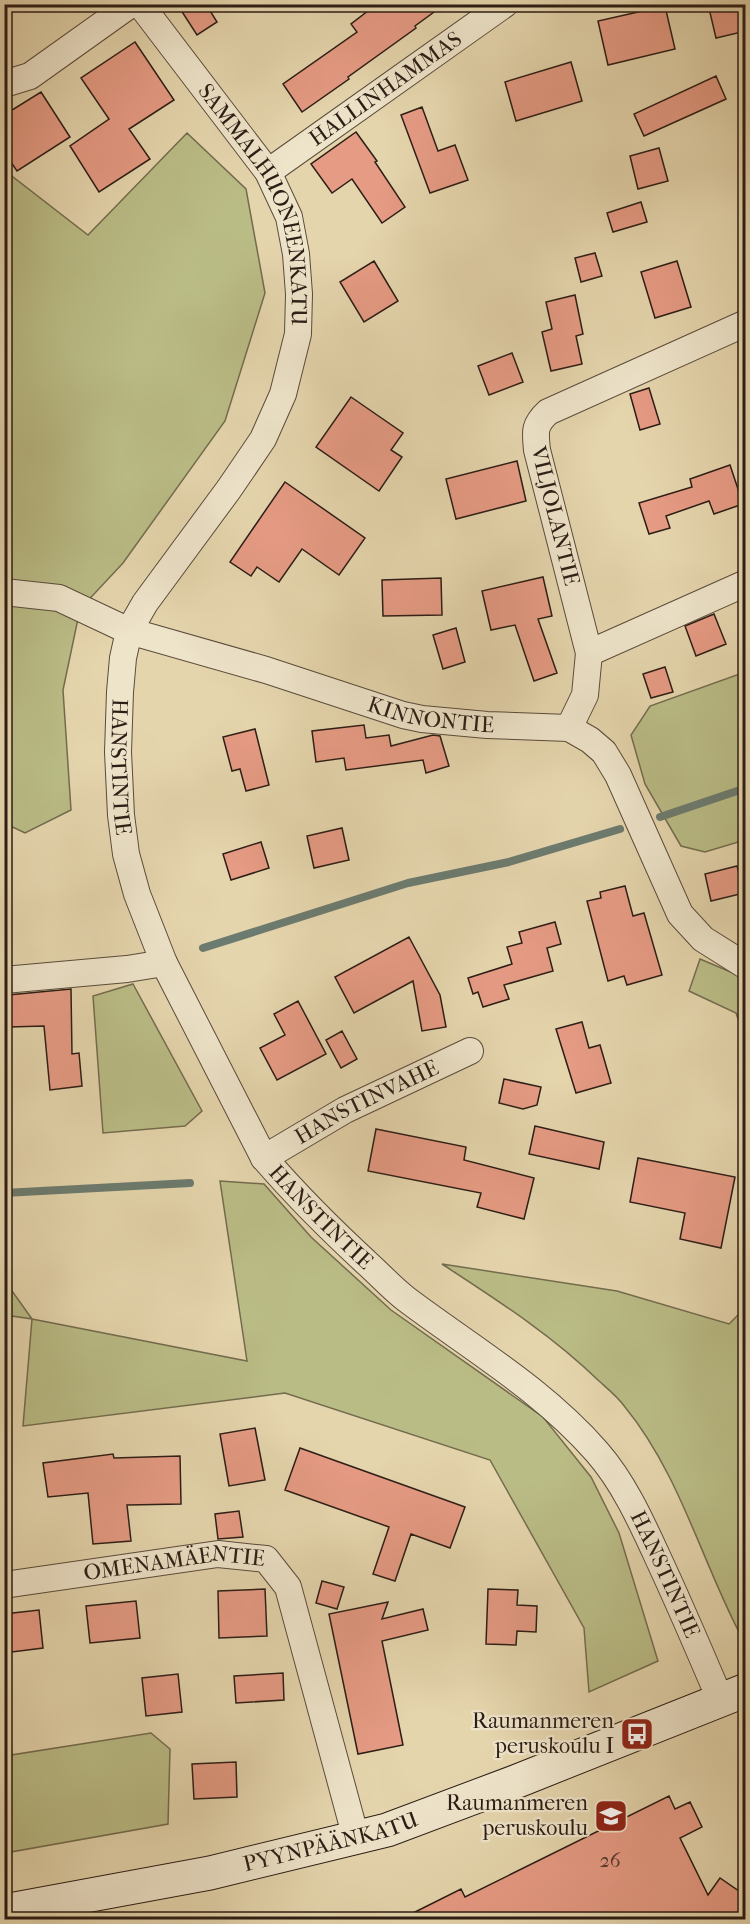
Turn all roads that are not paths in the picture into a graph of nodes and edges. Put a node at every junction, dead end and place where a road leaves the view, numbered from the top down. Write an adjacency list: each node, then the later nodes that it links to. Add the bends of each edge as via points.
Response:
1 (131, 4): 4 (street, via 30,76)
2 (140, 4): 5 (street, SAMMALHUONEENKATU)
3 (505, 4): 5 (street, HALLINHAMMAS)
4 (4, 84)
5 (268, 172): 9 (street, SAMMALHUONEENKATU, via 289,217 299,294 298,334 284,394 263,439)
6 (746, 323): 10 (street, VILJOLANTIE, via 548,412 538,422 537,450)
7 (746, 583): 10 (street)
8 (4, 592): 9 (street, KINNONTIE, via 59,598)
9 (129, 631): 11 (street, KINNONTIE, via 403,715 487,725); 12 (street, HANSTINTIE, via 120,692 121,815 137,894)
10 (589, 652): 11 (street, VILJOLANTIE, via 585,695)
11 (569, 728): 13 (street, KINNONTIE, via 604,752 618,775 680,914 703,939)
12 (164, 963): 14 (street); 16 (street, HANSTINTIE)
13 (746, 966)
14 (4, 980)
15 (470, 1051): 16 (street, HANSTINVAHE, via 345,1110)
16 (264, 1158): 18 (street, HANSTINTIE, via 404,1298 513,1374 561,1414 598,1453 624,1489 682,1610)
17 (4, 1585): 19 (street, OMENAMÄENTIE, via 218,1554 266,1559 288,1587)
18 (733, 1695): 19 (main road, PYYNPÄÄNKATU, via 415,1820)
19 (356, 1838): 20 (main road, PYYNPÄÄNKATU, via 210,1873)
20 (4, 1911)

